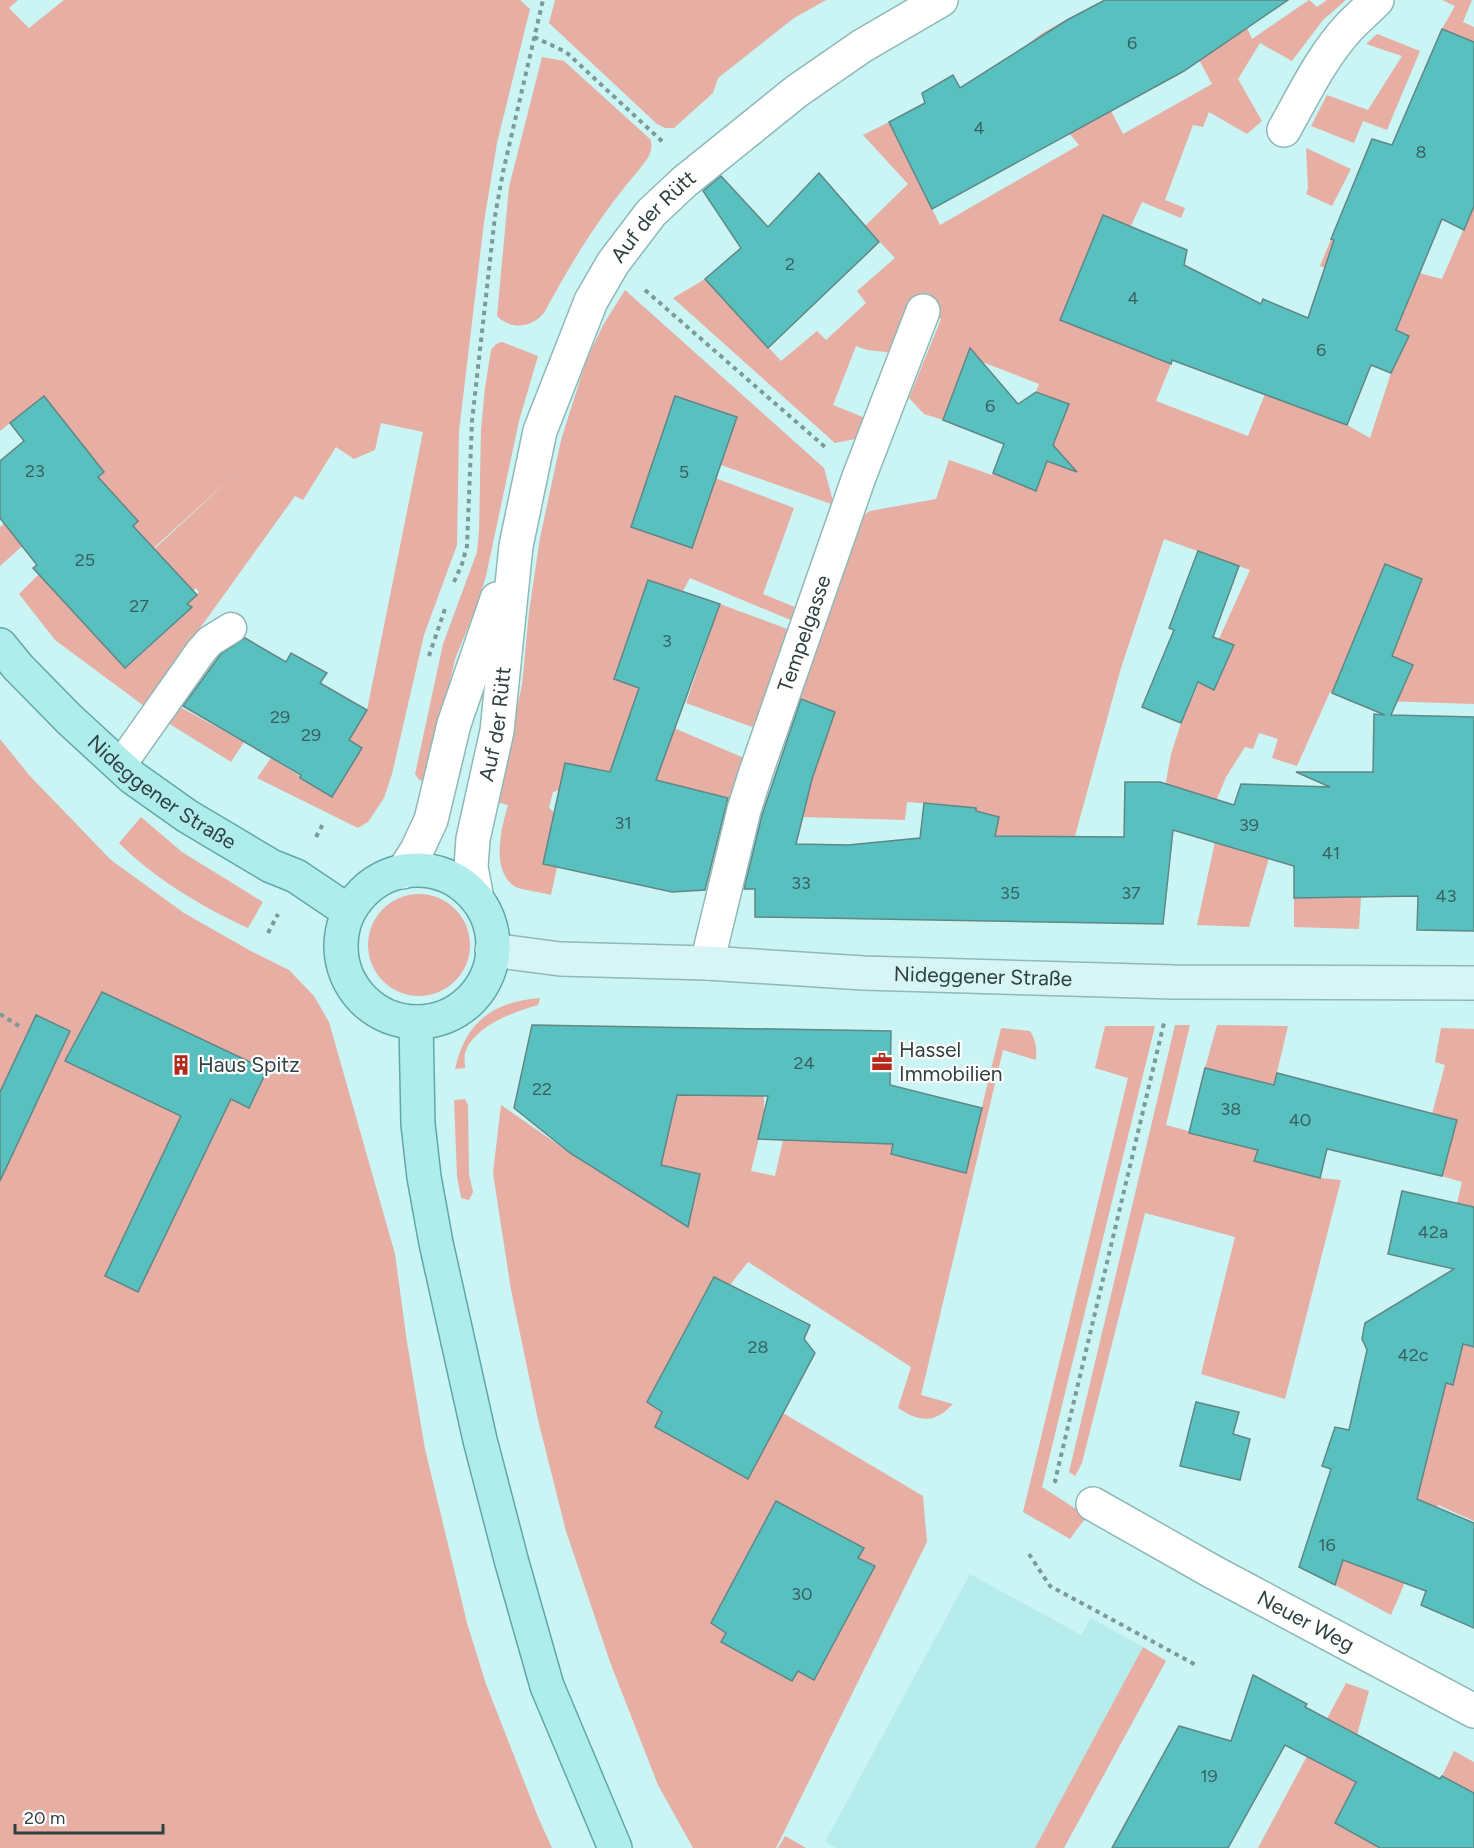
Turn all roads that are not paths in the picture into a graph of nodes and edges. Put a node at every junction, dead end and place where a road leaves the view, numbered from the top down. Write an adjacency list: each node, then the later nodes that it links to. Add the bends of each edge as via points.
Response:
1 (941, 0): 5 (street, Auf der Rütt, via 862,46 797,91 651,213 613,263 591,301 540,430)
2 (1377, 0): 3 (street, via 1334,47)
3 (1284, 130)
4 (924, 311): 13 (street, Tempelgasse, via 859,477 756,772)
5 (516, 546): 9 (street, Auf der Rütt, via 453,724 431,820); 10 (street, Auf der Rütt, via 497,731 473,839 471,867)
6 (231, 628): 8 (lane, via 201,651)
7 (0, 645): 8 (main road, Nideggener Straße, via 62,712)
8 (120, 766): 11 (main road, Nideggener Straße, via 187,816 271,866 296,876)
9 (404, 872): 10 (main road, via 422,871 457,880); 11 (main road, via 365,888)
10 (477, 899): 12 (main road, via 485,915)
11 (348, 911): 15 (main road, via 343,958 354,988 375,1008 392,1017)
12 (492, 950): 13 (street, Nideggener Straße, via 560,959); 15 (main road, via 483,986 469,1002 437,1019)
13 (707, 963): 14 (street, Nideggener Straße, via 863,973 1174,982)
14 (1474, 983)
15 (416, 1022): 18 (main road, via 418,1124 424,1177 480,1440 547,1686)
16 (1093, 1504): 17 (street, Neuer Weg)
17 (1474, 1711)
18 (615, 1848)

